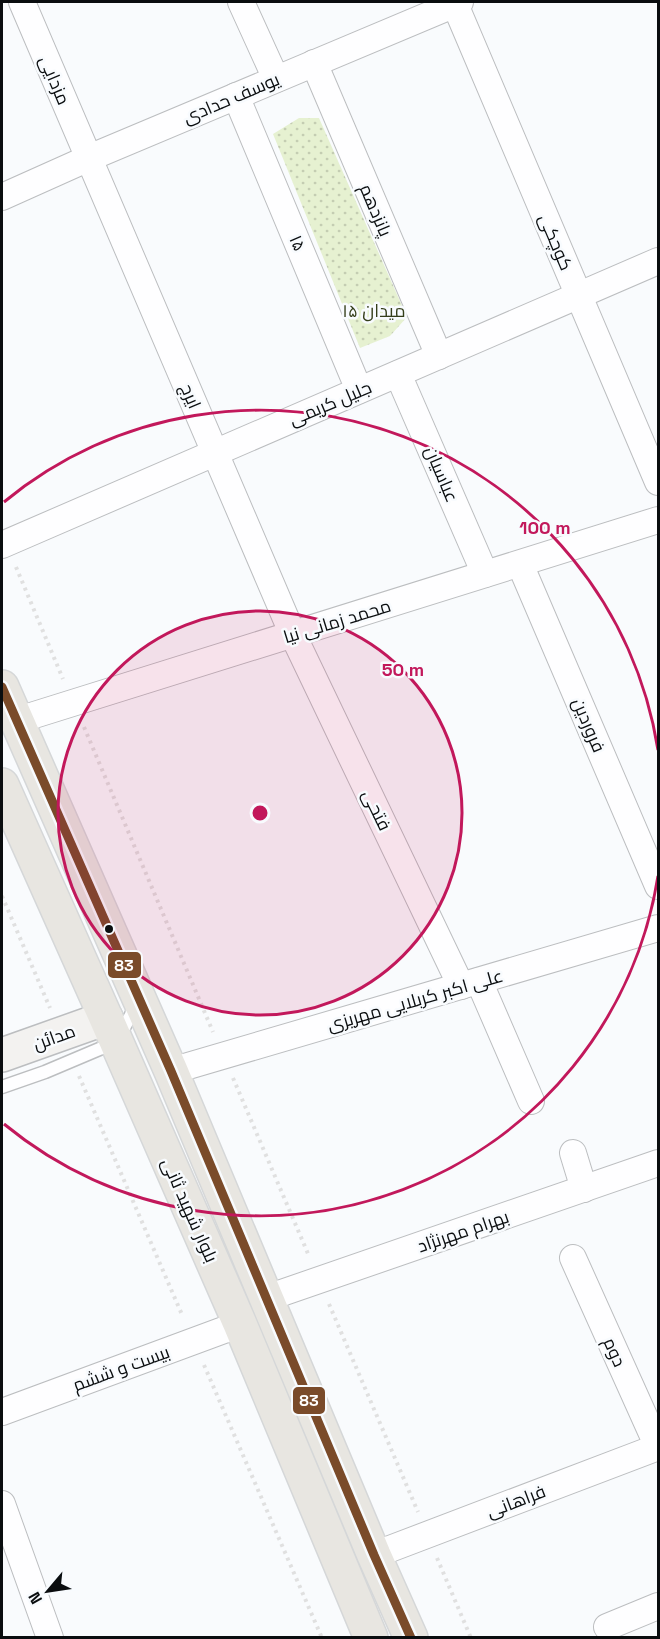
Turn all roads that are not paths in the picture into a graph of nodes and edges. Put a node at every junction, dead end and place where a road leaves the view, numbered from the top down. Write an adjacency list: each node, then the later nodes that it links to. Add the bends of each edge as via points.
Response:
1 (22, 2): 7 (street, مزدایی)
2 (241, 2): 5 (street)
3 (456, 2): 4 (street, یوسف حدادی); 10 (street, کوچکی)
4 (314, 63): 5 (street, یوسف حدادی); 11 (street, پانزدهم)
5 (276, 79): 6 (street, یوسف حدادی)
6 (236, 96): 7 (street, یوسف حدادی); 13 (street, ۱۵)
7 (89, 158): 8 (street, یوسف حدادی); 14 (street, ایرج)
8 (2, 196)
9 (658, 261): 10 (street, جلیل کریمی)
10 (579, 295): 11 (street, جلیل کریمی); 15 (street, کوچکی)
11 (439, 356): 12 (street, جلیل کریمی)
12 (399, 374): 13 (street, جلیل کریمی); 19 (street, عباسیان)
13 (359, 390): 14 (street, جلیل کریمی)
14 (215, 453): 17 (street, جلیل کریمی); 20 (street, ایرج)
15 (658, 482)
16 (658, 520): 18 (street, محمد زمانی نیا)
17 (4, 544)
18 (520, 564): 19 (street, محمد زمانی نیا); 24 (street, فروردین)
19 (485, 574): 20 (street, محمد زمانی نیا)
20 (292, 635): 22 (street, محمد زمانی نیا); 26 (street, فتحی)
21 (2, 687): 22 (main road, بلوار شهید ثانی)
22 (15, 721): 27 (main road, بلوار شهید ثانی)
23 (2, 785): 28 (main road, بلوار شهید ثانی)
24 (658, 886)
25 (658, 928): 26 (street, علی اکبر کربلایی مهریزی)
26 (470, 983): 31 (street, علی اکبر کربلایی مهریزی); 33 (street, فتحی)
27 (139, 1000): 28 (main road); 31 (main road, بلوار شهید ثانی)
28 (111, 1030): 29 (main road, مدائن); 39 (main road, بلوار شهید ثانی)
29 (67, 1047): 30 (main road, مدائن); 32 (lane, via 45,1072)
30 (2, 1055)
31 (171, 1071): 38 (main road, بلوار شهید ثانی)
32 (2, 1087)
33 (531, 1101)
34 (573, 1154): 36 (street)
35 (657, 1168): 36 (street, بهرام مهرنژاد)
36 (584, 1189): 38 (street, بهرام مهرنژاد)
37 (573, 1258): 41 (street, دوم)
38 (267, 1298): 43 (main road, بلوار شهید ثانی)
39 (240, 1324): 40 (street, بیست و ششم); 47 (main road, بلوار شهید ثانی)
40 (2, 1412)
41 (658, 1447): 43 (street, فراهانی)
42 (2, 1504): 46 (street)
43 (375, 1555): 48 (main road, بلوار شهید ثانی)
44 (658, 1606): 45 (street)
45 (607, 1627)
46 (50, 1638)
47 (371, 1638)
48 (411, 1638)

